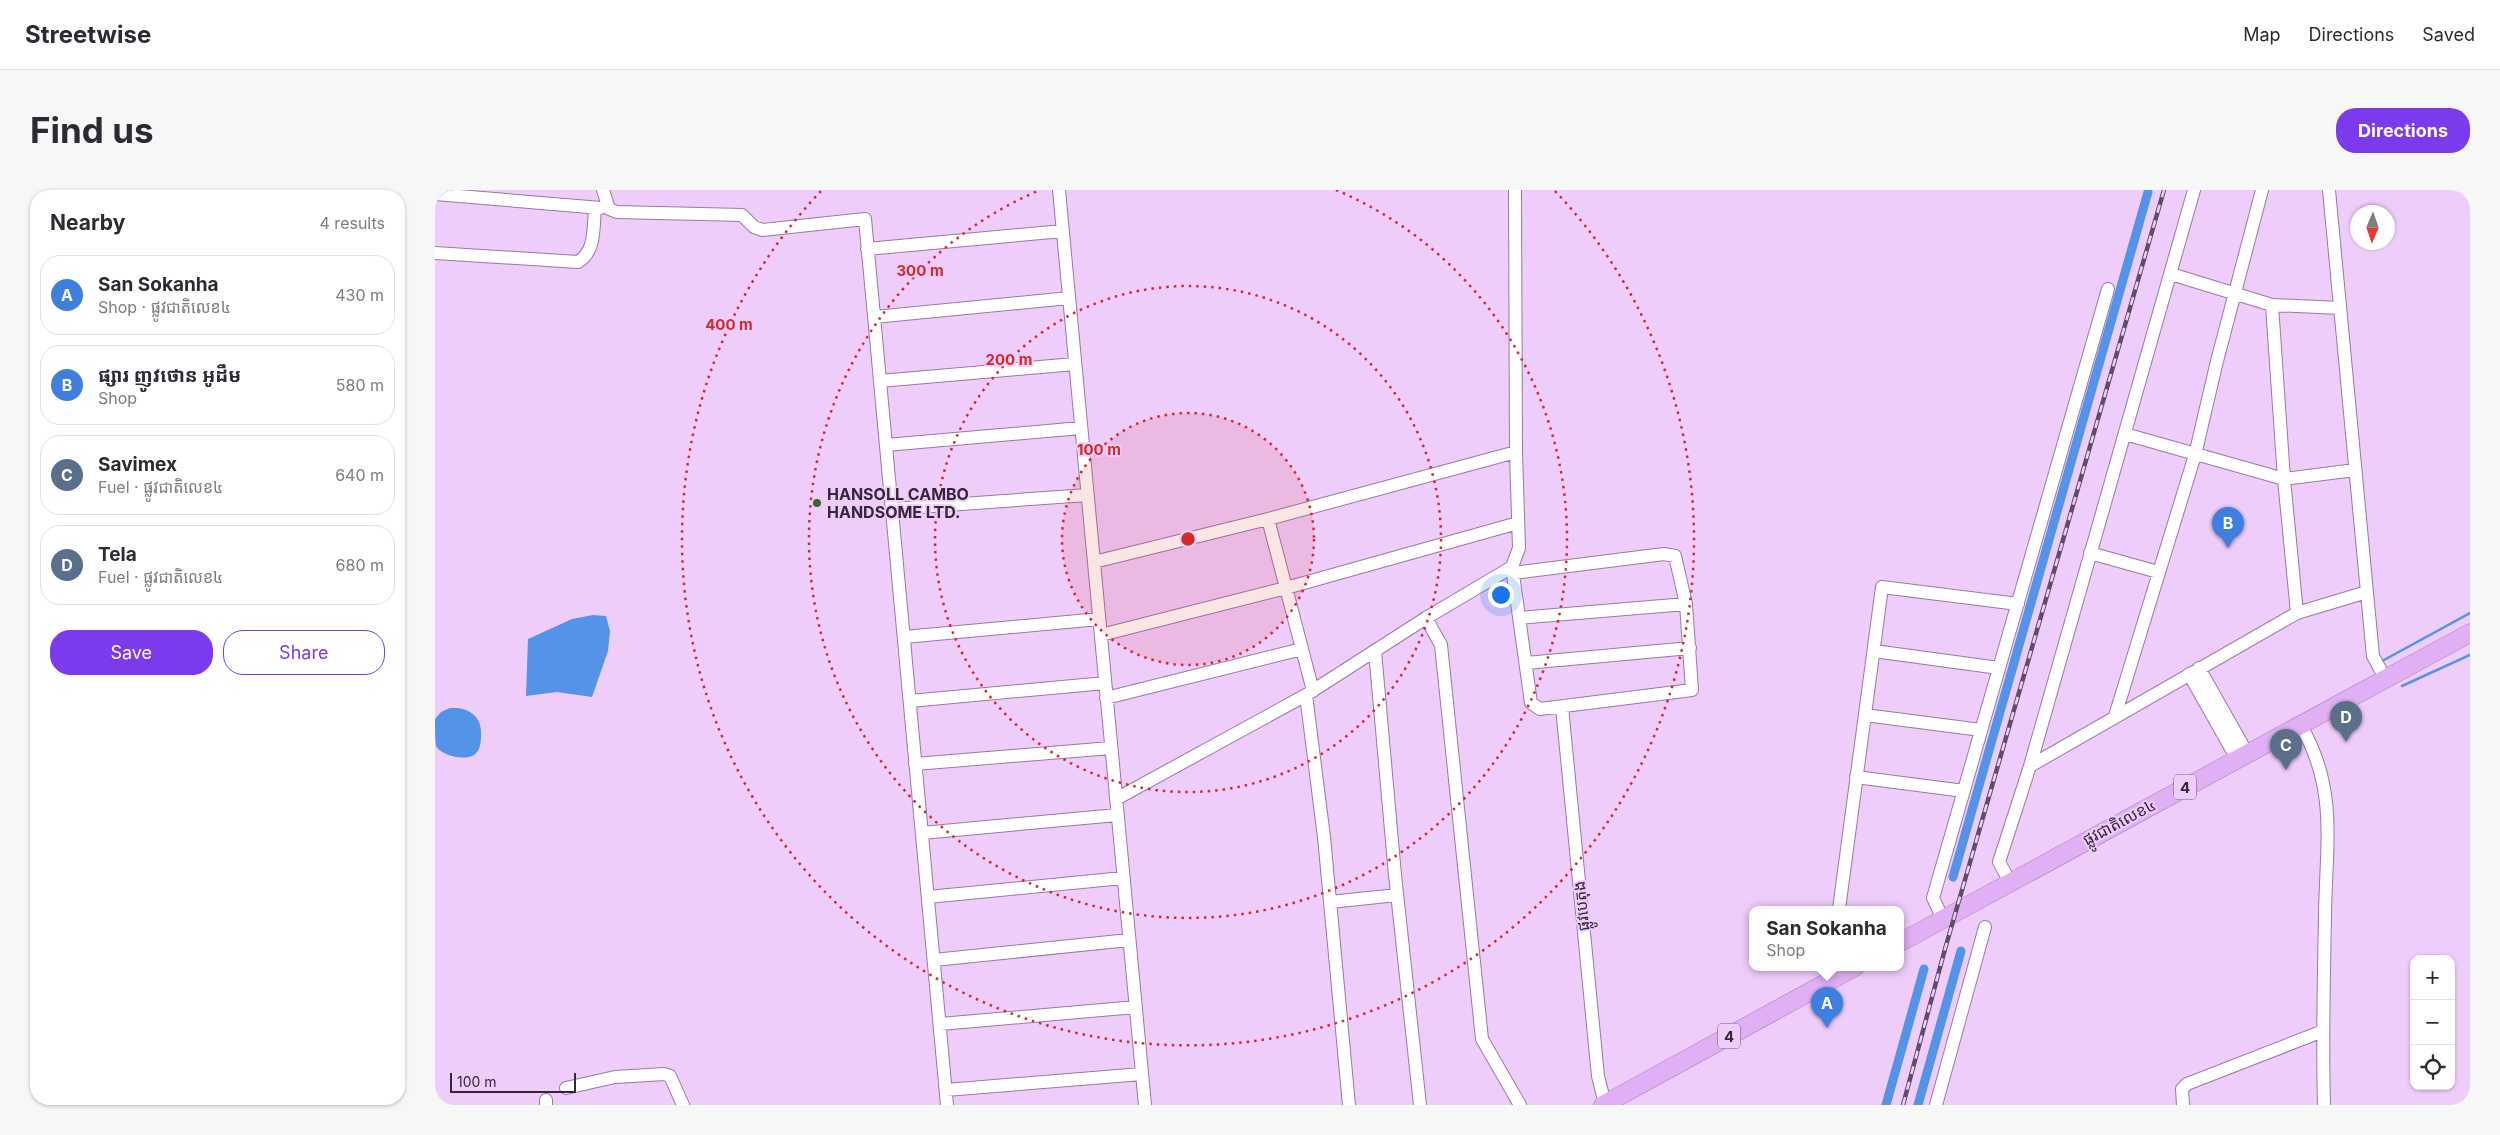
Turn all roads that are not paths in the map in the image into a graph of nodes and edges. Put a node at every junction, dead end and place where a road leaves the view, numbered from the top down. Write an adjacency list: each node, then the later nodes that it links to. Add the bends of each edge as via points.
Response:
1 (603, 190): 9 (street)
2 (1059, 190): 10 (street)
3 (1515, 190): 25 (street)
4 (2194, 190): 13 (street)
5 (2262, 190): 15 (street)
6 (2329, 190): 18 (street)
7 (435, 194): 8 (street)
8 (595, 208): 9 (street); 12 (street, via 591,249 578,262)
9 (609, 208): 11 (street, via 617,212 742,215 762,230 865,219)
10 (1063, 231): 11 (street); 16 (street)
11 (867, 249): 19 (street)
12 (435, 253)
13 (2171, 274): 15 (street); 23 (street)
14 (2108, 289): 40 (street)
15 (2234, 291): 17 (street); 26 (street)
16 (1069, 298): 19 (street); 20 (street)
17 (2272, 305): 18 (street); 28 (street)
18 (2340, 308): 27 (street)
19 (874, 317): 21 (street)
20 (1075, 364): 21 (street); 22 (street)
21 (880, 381): 24 (street)
22 (1081, 428): 24 (street); 29 (street)
23 (2125, 434): 26 (street); 33 (street)
24 (886, 445): 30 (street)
25 (1515, 452): 31 (street); 32 (street)
26 (2195, 455): 28 (street); 36 (street)
27 (2355, 470): 28 (street); 38 (street)
28 (2284, 479): 41 (street)
29 (1087, 495): 30 (street); 34 (street)
30 (892, 509): 47 (street)
31 (1268, 519): 34 (street); 37 (street)
32 (1518, 523): 35 (street, via 1519,548); 37 (street)
33 (2090, 553): 36 (street); 68 (street)
34 (1094, 562): 44 (street)
35 (1513, 570): 39 (street, via 1672,555 1679,564); 42 (street); 43 (street)
36 (2158, 572): 62 (street)
37 (1285, 588): 46 (street); 49 (street)
38 (2367, 592): 41 (street); 55 (street, via 2373,656)
39 (1686, 604): 43 (street); 48 (street)
40 (2018, 604): 51 (street, via 1882,588); 53 (street)
41 (2297, 614): 54 (street)
42 (1426, 618): 50 (street); 98 (street, via 1441,645 1482,1039)
43 (1519, 618): 52 (street)
44 (1099, 619): 46 (street); 47 (street)
45 (2470, 633): 55 (highway, ផ្លូវជាតិលេខ៤ / 4)
46 (1101, 635): 56 (street)
47 (904, 637): 59 (street)
48 (1690, 648): 52 (street); 60 (street, via 1692,687 1689,692)
49 (1302, 649): 57 (street); 58 (street)
50 (1375, 651): 57 (street); 76 (street)
51 (1874, 651): 53 (street); 61 (street)
52 (1526, 663): 60 (street, via 1533,706 1540,709)
53 (1999, 668): 64 (street)
54 (2194, 671): 62 (street); 66 (street)
55 (2385, 678): 63 (highway, ផ្លូវជាតិលេខ៤ / 4)
56 (1105, 682): 58 (street); 59 (street)
57 (1310, 693): 71 (street); 78 (street)
58 (1106, 698): 65 (street)
59 (910, 701): 67 (street)
60 (1562, 707): 92 (street, ផ្លូវបេតុង, via 1598,1076)
61 (1865, 715): 64 (street); 69 (street)
62 (2115, 716): 68 (street)
63 (2300, 724): 66 (highway, ផ្លូវជាតិលេខ៤ / 4); 88 (street, via 2321,770 2329,822)
64 (1981, 730): 70 (street)
65 (1111, 748): 67 (street); 71 (street)
66 (2242, 756): 75 (highway, ផ្លូវជាតិលេខ៤ / 4)
67 (915, 764): 73 (street)
68 (2030, 766): 75 (street, via 1999,862)
69 (1856, 777): 70 (street); 79 (street)
70 (1963, 792): 80 (street, via 1933,898)
71 (1116, 799): 72 (street)
72 (1117, 815): 73 (street); 74 (street)
73 (922, 833): 77 (street)
74 (1123, 878): 77 (street); 82 (street)
75 (2010, 882): 80 (highway, ផ្លូវជាតិលេខ៤ / 4)
76 (1397, 895): 78 (street); 97 (street)
77 (928, 897): 84 (street)
78 (1330, 902): 96 (street)
79 (1839, 906)
80 (1943, 919): 83 (highway, ផ្លូវជាតិលេខ៤ / 4)
81 (1985, 927): 99 (street)
82 (1129, 940): 84 (street); 86 (street)
83 (1904, 940)
84 (934, 960): 87 (street)
85 (1843, 971): 92 (highway, 4)
86 (1135, 1007): 87 (street); 89 (street)
87 (940, 1024): 91 (street)
88 (2323, 1031): 100 (street, via 2187,1084 2182,1089); 101 (street)
89 (1142, 1074): 91 (street); 95 (street)
90 (566, 1088): 93 (street, via 615,1077 664,1074 670,1076)
91 (946, 1090): 94 (street)
92 (1604, 1104)
93 (683, 1105)
94 (947, 1105)
95 (1145, 1105)
96 (1349, 1105)
97 (1421, 1105)
98 (1520, 1105)
99 (1936, 1105)
100 (2183, 1105)
101 (2324, 1105)

